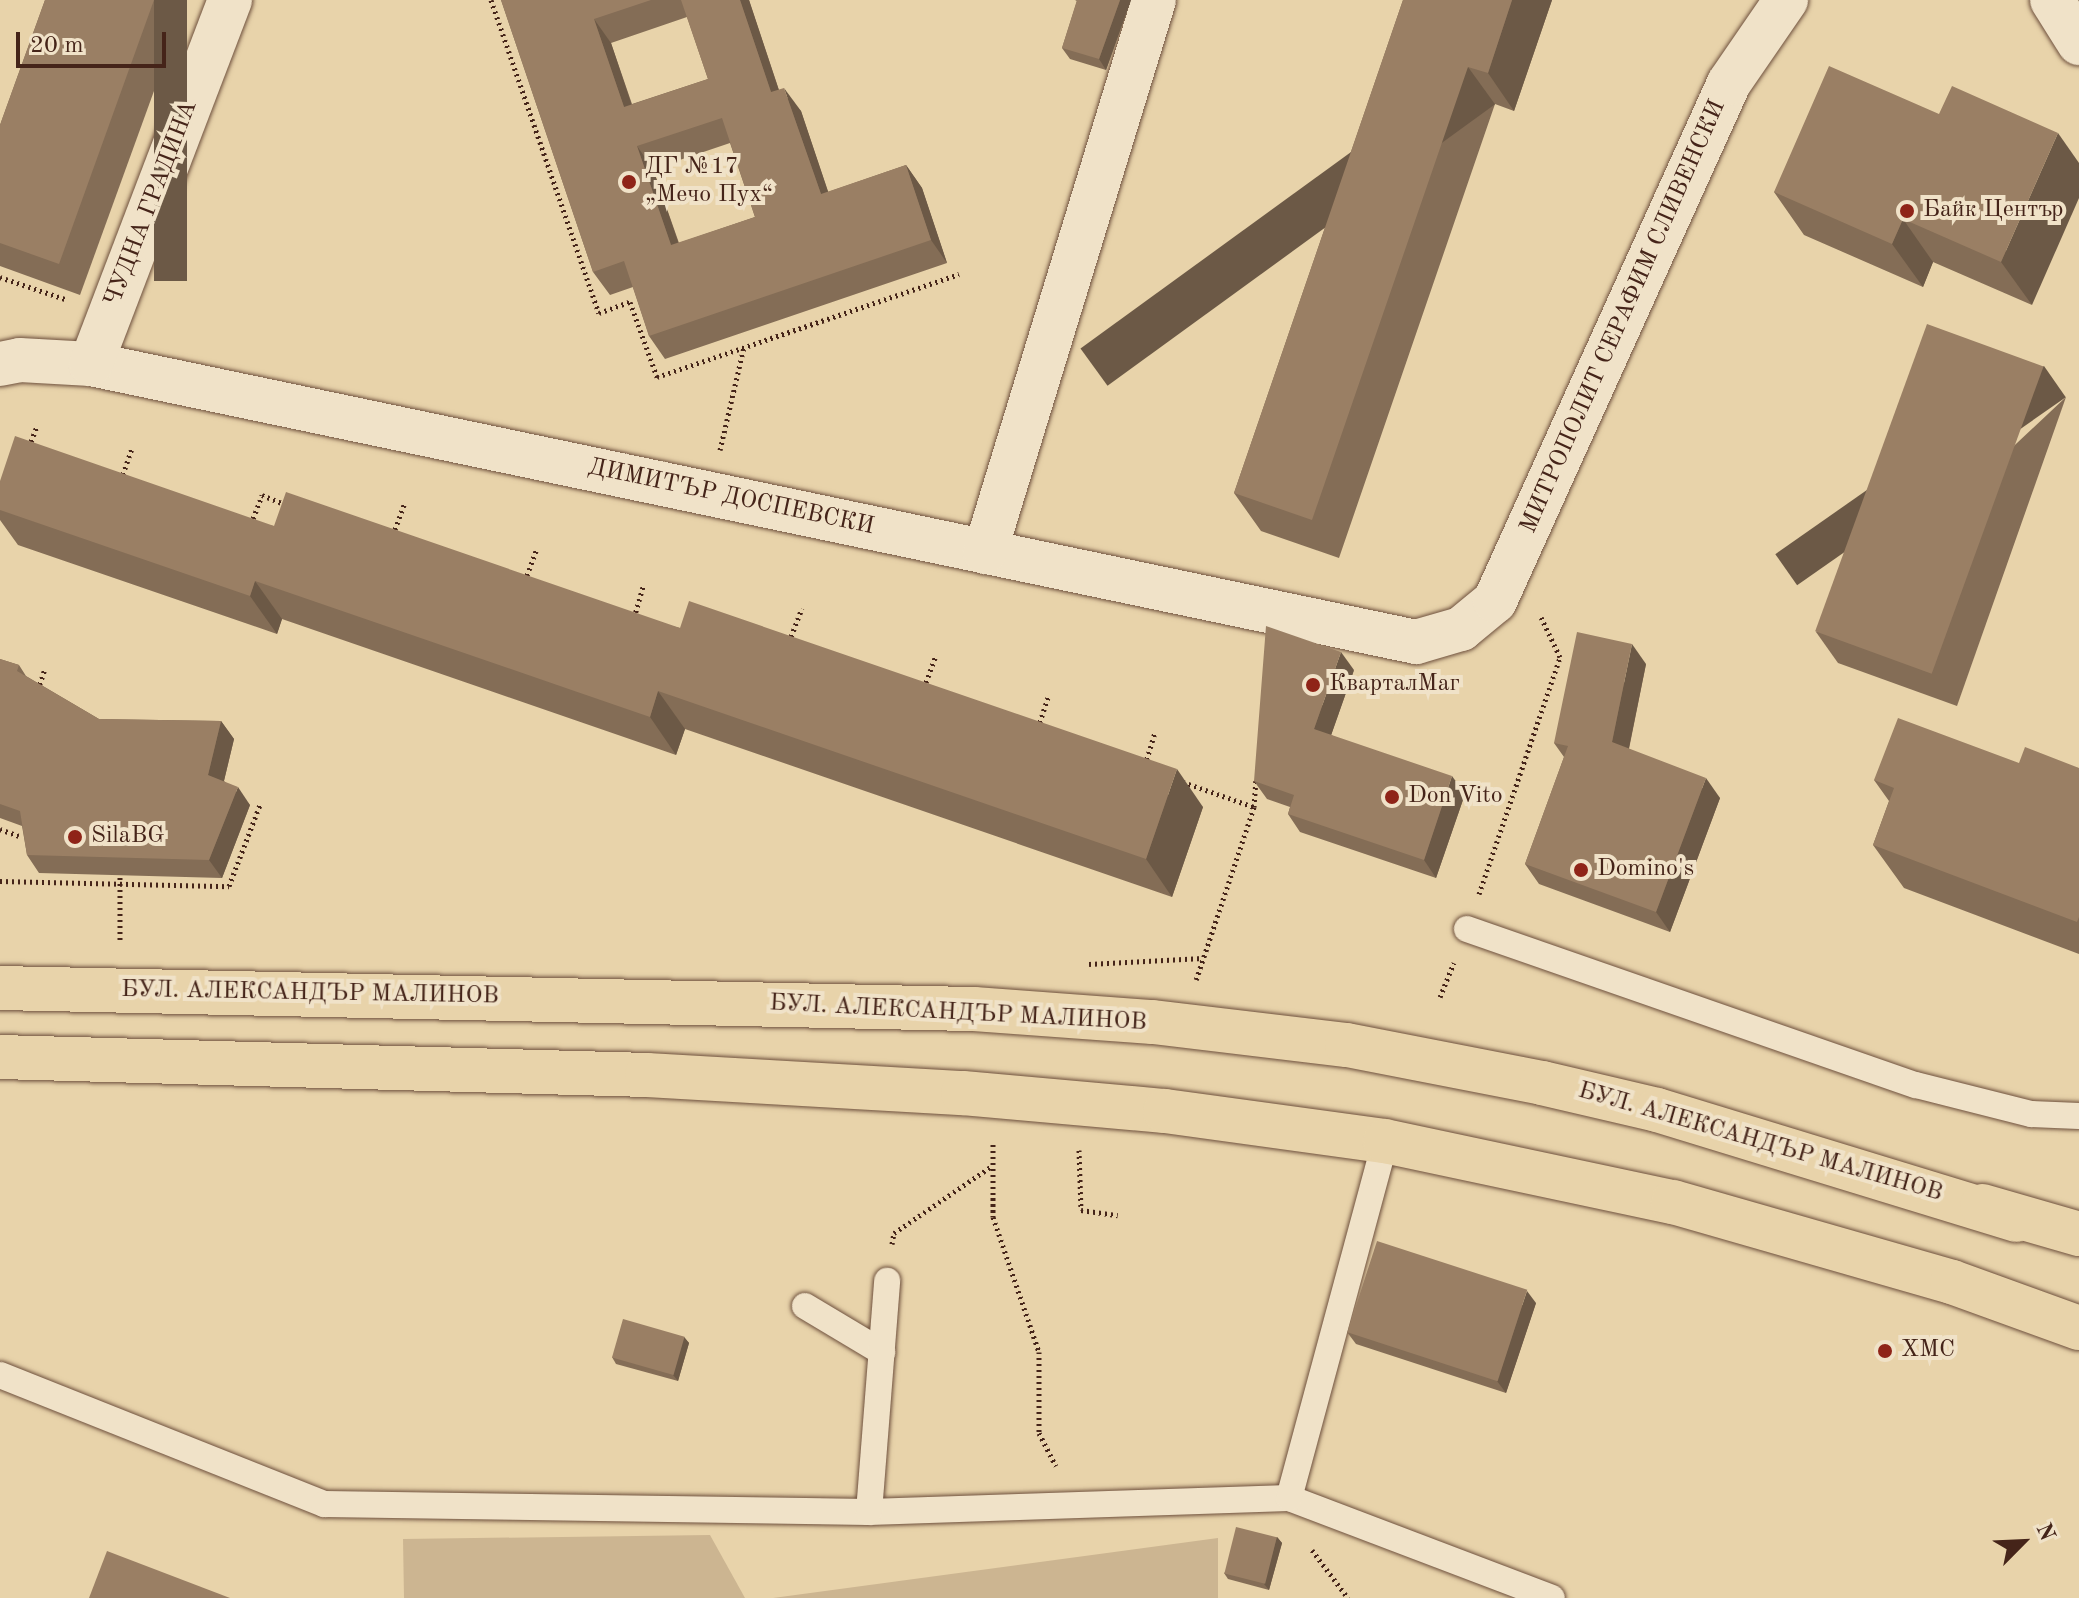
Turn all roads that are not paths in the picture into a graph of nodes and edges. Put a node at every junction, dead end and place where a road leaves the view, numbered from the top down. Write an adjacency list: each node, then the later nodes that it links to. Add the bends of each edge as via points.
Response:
1 (230, 0): 7 (street, ЧУДНА ГРАДИНА)
2 (1154, 0): 8 (street)
3 (1786, 0): 9 (street, МИТРОПОЛИТ СЕРАФИМ СЛИВЕНСКИ, via 1729,83 1495,601)
4 (2052, 0): 5 (street)
5 (2079, 43)
6 (0, 364): 7 (street, ДИМИТЪР ДОСПЕВСКИ)
7 (91, 364): 8 (street, ДИМИТЪР ДОСПЕВСКИ)
8 (985, 552): 9 (street, ДИМИТЪР ДОСПЕВСКИ, via 1416,642)
9 (1461, 629)
10 (1467, 929): 13 (lane, via 1916,1085 2031,1114)
11 (0, 988): 15 (main road, БУЛ. АЛЕКСАНДЪР МАЛИНОВ, via 974,1009 1168,1024 1347,1045 1488,1071 1657,1110)
12 (0, 1057): 14 (main road, via 631,1075 963,1093 1165,1111)
13 (2079, 1116)
14 (1385, 1141): 20 (main road, via 1673,1202 1952,1282); 23 (lane)
15 (1982, 1206): 16 (main road); 17 (main road, БУЛ. АЛЕКСАНДЪР МАЛИНОВ)
16 (2079, 1234)
17 (2079, 1244)
18 (887, 1281): 21 (lane)
19 (805, 1306): 21 (lane)
20 (2079, 1328)
21 (882, 1352): 24 (lane)
22 (0, 1375): 24 (lane, via 324,1504)
23 (1289, 1498): 24 (lane); 25 (lane)
24 (869, 1512)
25 (1552, 1598)

